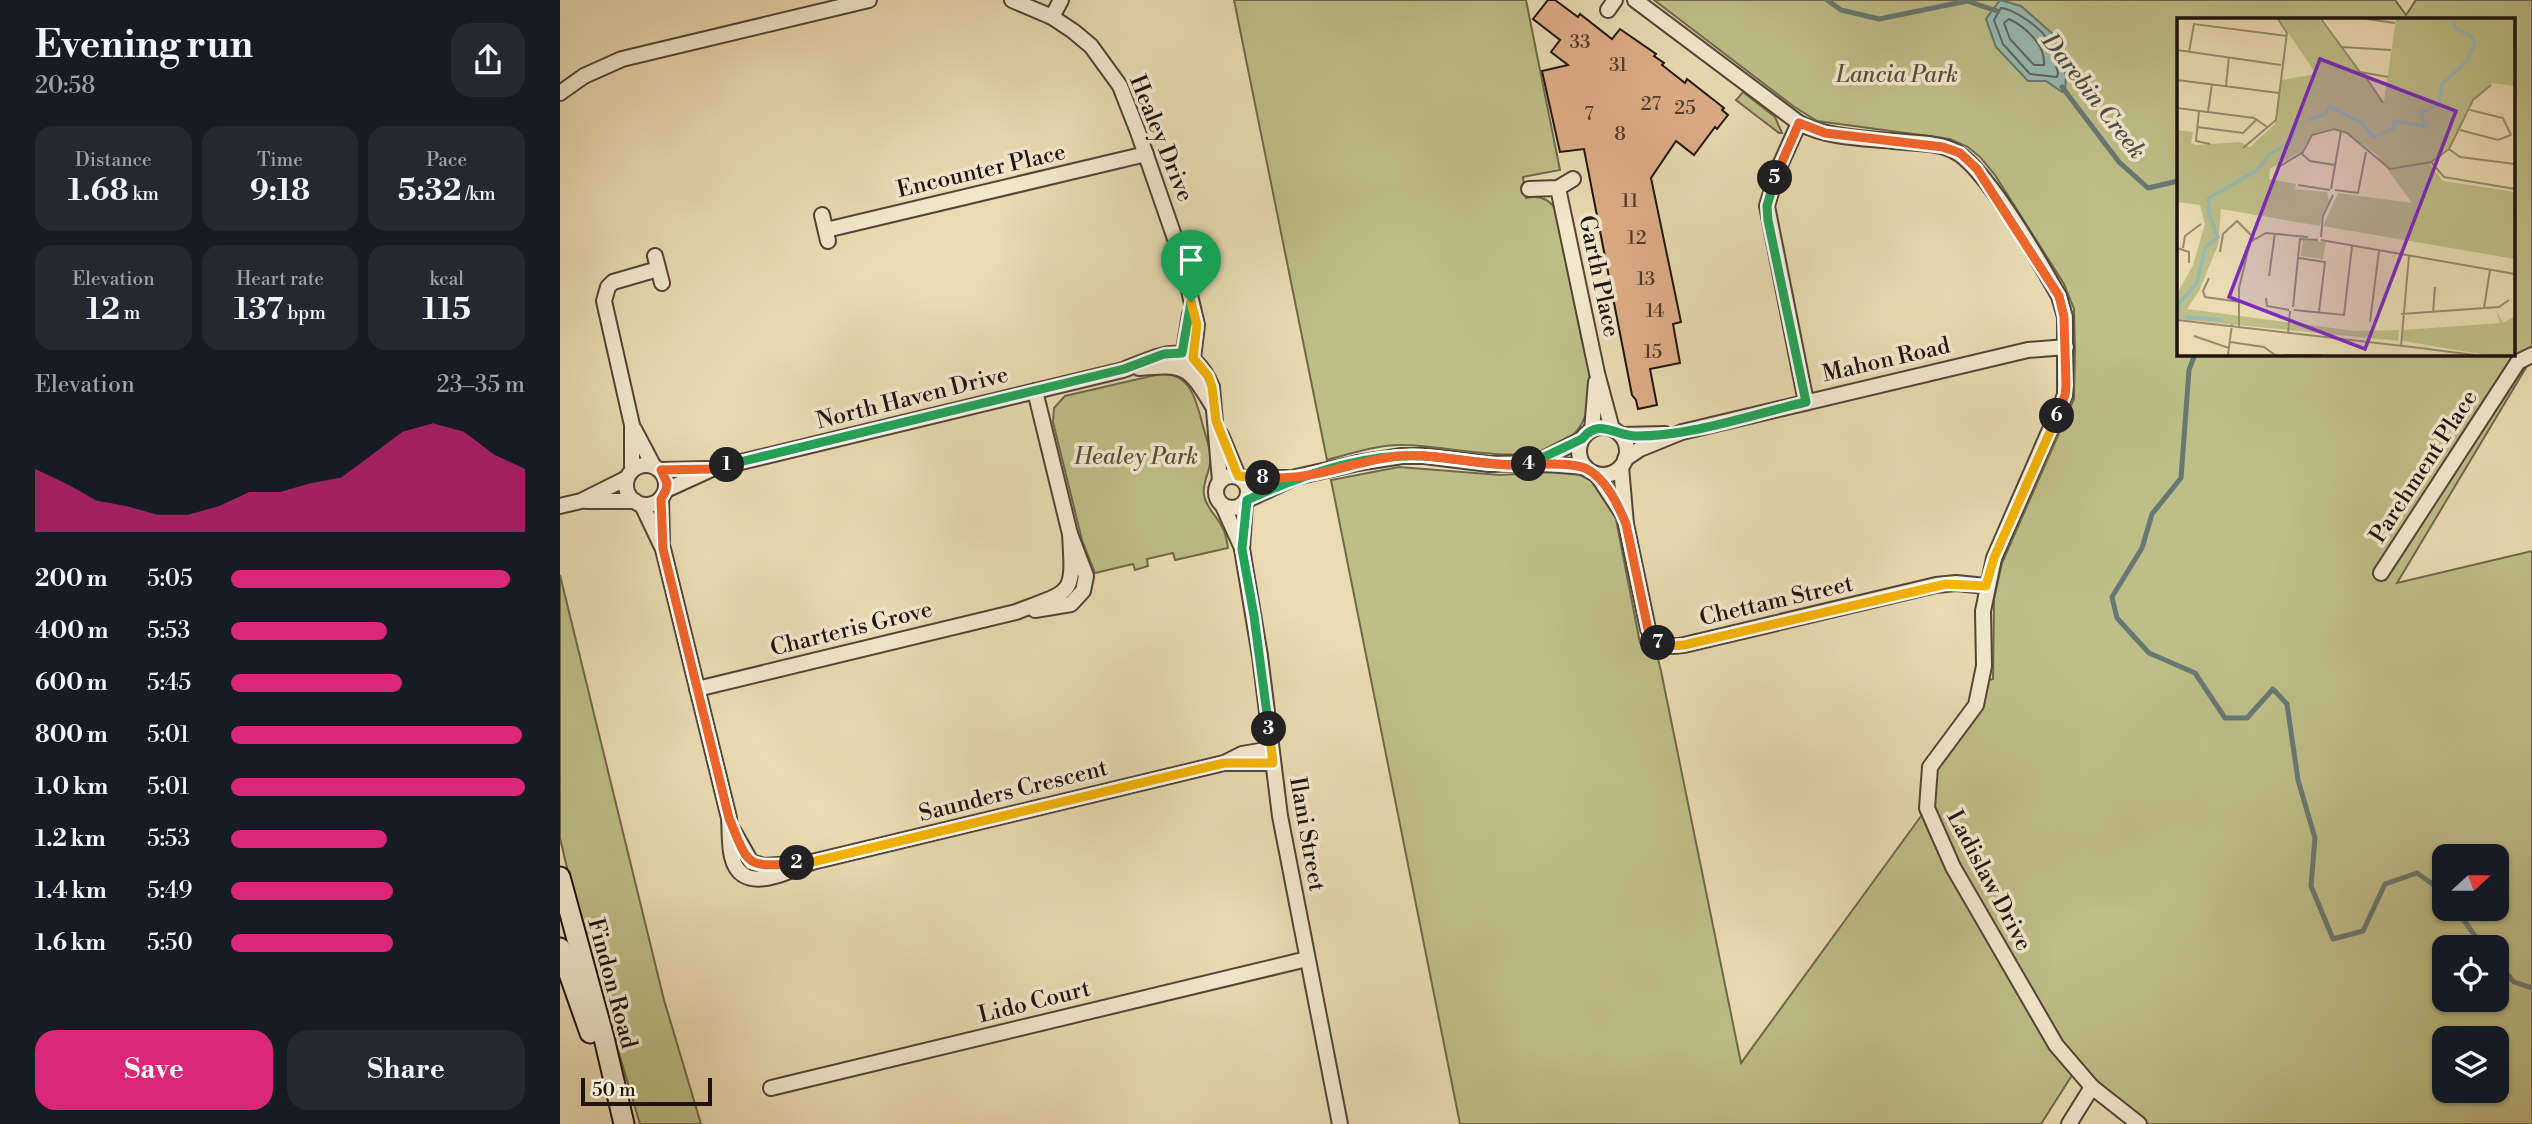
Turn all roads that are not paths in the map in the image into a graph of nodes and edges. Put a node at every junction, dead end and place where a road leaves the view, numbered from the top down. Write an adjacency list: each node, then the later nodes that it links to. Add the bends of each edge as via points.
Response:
1 (869, 0): 6 (street, via 622,59)
2 (1012, 0): 5 (street, Healey Drive)
3 (1061, 0): 5 (street)
4 (1635, 0): 7 (street, Ladislaw Drive)
5 (1052, 17): 8 (street, Healey Drive, via 1091,46 1107,65 1130,108)
6 (560, 93)
7 (1799, 123): 14 (street, Ladislaw Drive, via 1825,133 1943,147 1969,161 1987,181 2059,296); 21 (street, via 1767,206)
8 (1146, 154): 12 (street, Encounter Place); 15 (street, Healey Drive, via 1173,229 1191,302)
9 (1573, 179): 10 (street)
10 (1558, 188): 11 (street); 19 (street, Garth Place)
11 (1529, 189)
12 (826, 229)
13 (658, 269): 23 (street, via 620,279 605,294 604,311)
14 (2066, 347): 21 (street, Mahon Road, via 2028,350); 46 (street, Ladislaw Drive, via 2061,408)
15 (1188, 355): 17 (street, Healey Drive); 18 (street, North Haven Drive, via 1164,354); 22 (street, via 1208,376)
16 (2532, 355): 45 (street, Parchment Place, via 2518,362)
17 (1182, 368): 18 (street, North Haven Drive); 22 (street, via 1195,379)
18 (1124, 369): 20 (street, North Haven Drive)
19 (1597, 373): 24 (street, Garth Place); 26 (street, Garth Place)
20 (1035, 391): 30 (street, North Haven Drive); 47 (street, Charteris Grove, via 1070,534 1086,576 1078,598 1064,607 1016,612)
21 (1806, 402): 25 (street, Mahon Road)
22 (1214, 414): 33 (street); 35 (street)
23 (632, 425): 29 (street); 32 (street)
24 (1616, 432): 25 (street, Mahon Road); 26 (street, via 1605,427); 28 (street, via 1626,446)
25 (1678, 433): 28 (street, Mahon Road, via 1640,449)
26 (1587, 434): 27 (street); 31 (street, via 1579,454)
27 (1534, 463): 31 (street); 34 (street, via 1402,456)
28 (1623, 463): 31 (street, via 1610,474); 42 (street, Chettam Street)
29 (657, 468): 30 (street, North Haven Drive); 32 (street, via 642,464); 36 (street, via 665,476)
30 (712, 469): 36 (street, North Haven Drive)
31 (1591, 471): 42 (street, Chettam Street)
32 (629, 474): 37 (street); 39 (street, via 627,491)
33 (1240, 477): 34 (street); 35 (street); 38 (street, via 1248,485)
34 (1296, 477): 38 (street)
35 (1220, 481): 41 (street, via 1216,491)
36 (663, 495): 39 (street, via 649,505); 43 (street, Saunders Crescent)
37 (581, 501): 39 (street); 40 (street)
38 (1246, 501): 41 (street, via 1237,508); 44 (street, Ilani Street)
39 (639, 503): 43 (street, Saunders Crescent)
40 (560, 506)
41 (1223, 506): 44 (street, Ilani Street)
42 (1626, 524): 46 (street, Chettam Street, via 1648,629 1666,646 1936,585)
43 (663, 549): 47 (street, Saunders Crescent)
44 (1242, 549): 48 (street, Ilani Street)
45 (2381, 573)
46 (1986, 586): 53 (street, Ladislaw Drive, via 1984,666 1976,705 1930,766 1927,808 1953,867 2056,1045)
47 (697, 689): 48 (street, Saunders Crescent, via 729,818 732,856 739,870 754,880 1224,763)
48 (1272, 756): 52 (street, Ilani Street)
49 (560, 877): 50 (main road, Findon Road)
50 (566, 922): 55 (main road, Findon Road, via 604,1038)
51 (560, 948): 55 (main road, Findon Road)
52 (1307, 959): 54 (street, Lido Court); 57 (street, Ilani Street)
53 (2092, 1087): 58 (street); 59 (street, Ladislaw Drive)
54 (771, 1088)
55 (618, 1102): 56 (main road, Findon Road)
56 (624, 1124)
57 (1340, 1124)
58 (2069, 1124)
59 (2139, 1124)

